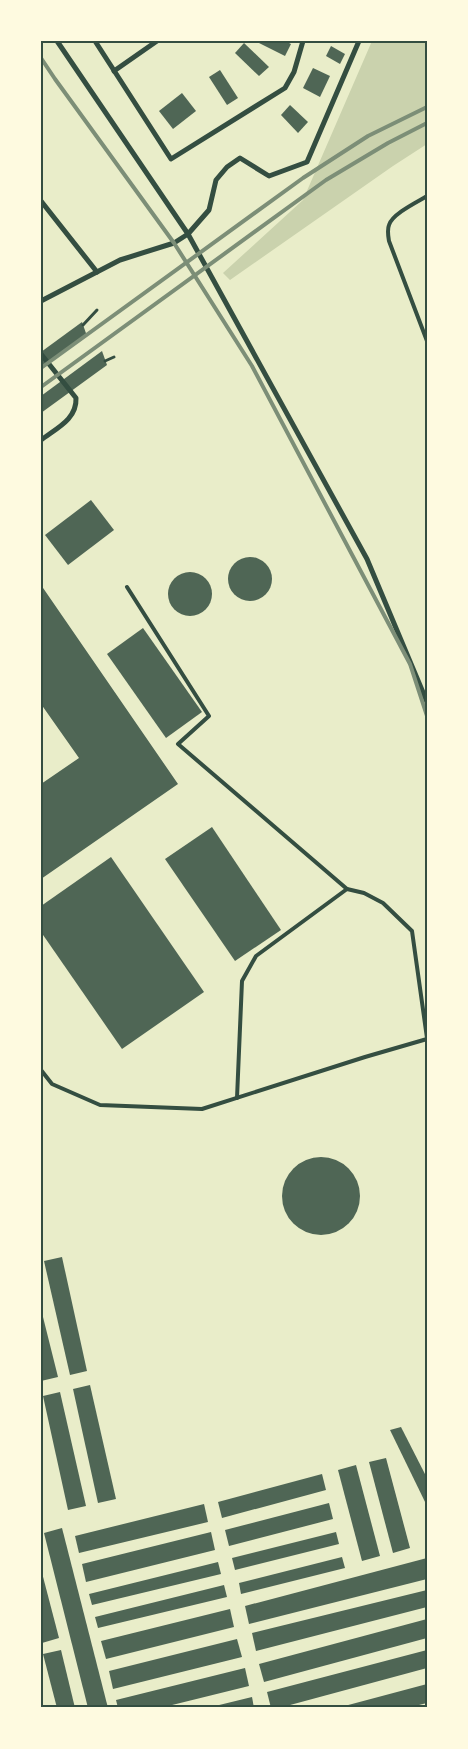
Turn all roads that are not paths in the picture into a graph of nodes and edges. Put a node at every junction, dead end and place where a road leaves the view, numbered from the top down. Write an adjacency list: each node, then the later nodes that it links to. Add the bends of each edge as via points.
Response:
1 (57, 41): 9 (street)
2 (95, 41): 6 (street)
3 (157, 41): 6 (street)
4 (304, 41): 6 (street, via 285,88 171,159)
5 (359, 41): 9 (street, via 307,162 269,176 240,158 216,180 209,210)
6 (114, 71)
7 (427, 196): 12 (lane, via 395,216 389,222 388,230 389,241)
8 (41, 201): 10 (street)
9 (188, 234): 10 (street, via 174,243 120,260); 16 (street, via 367,558)
10 (96, 272): 11 (street)
11 (41, 302)
12 (427, 341)
13 (41, 354): 14 (street, via 76,398 77,407 73,416)
14 (41, 440)
15 (127, 587): 17 (lane, via 210,716 178,744)
16 (427, 702)
17 (347, 889): 18 (lane, via 383,903 412,931); 20 (lane, via 256,956 242,981)
18 (427, 1039): 20 (lane)
19 (41, 1070): 20 (lane, via 52,1084 100,1105 202,1109)
20 (237, 1098)

